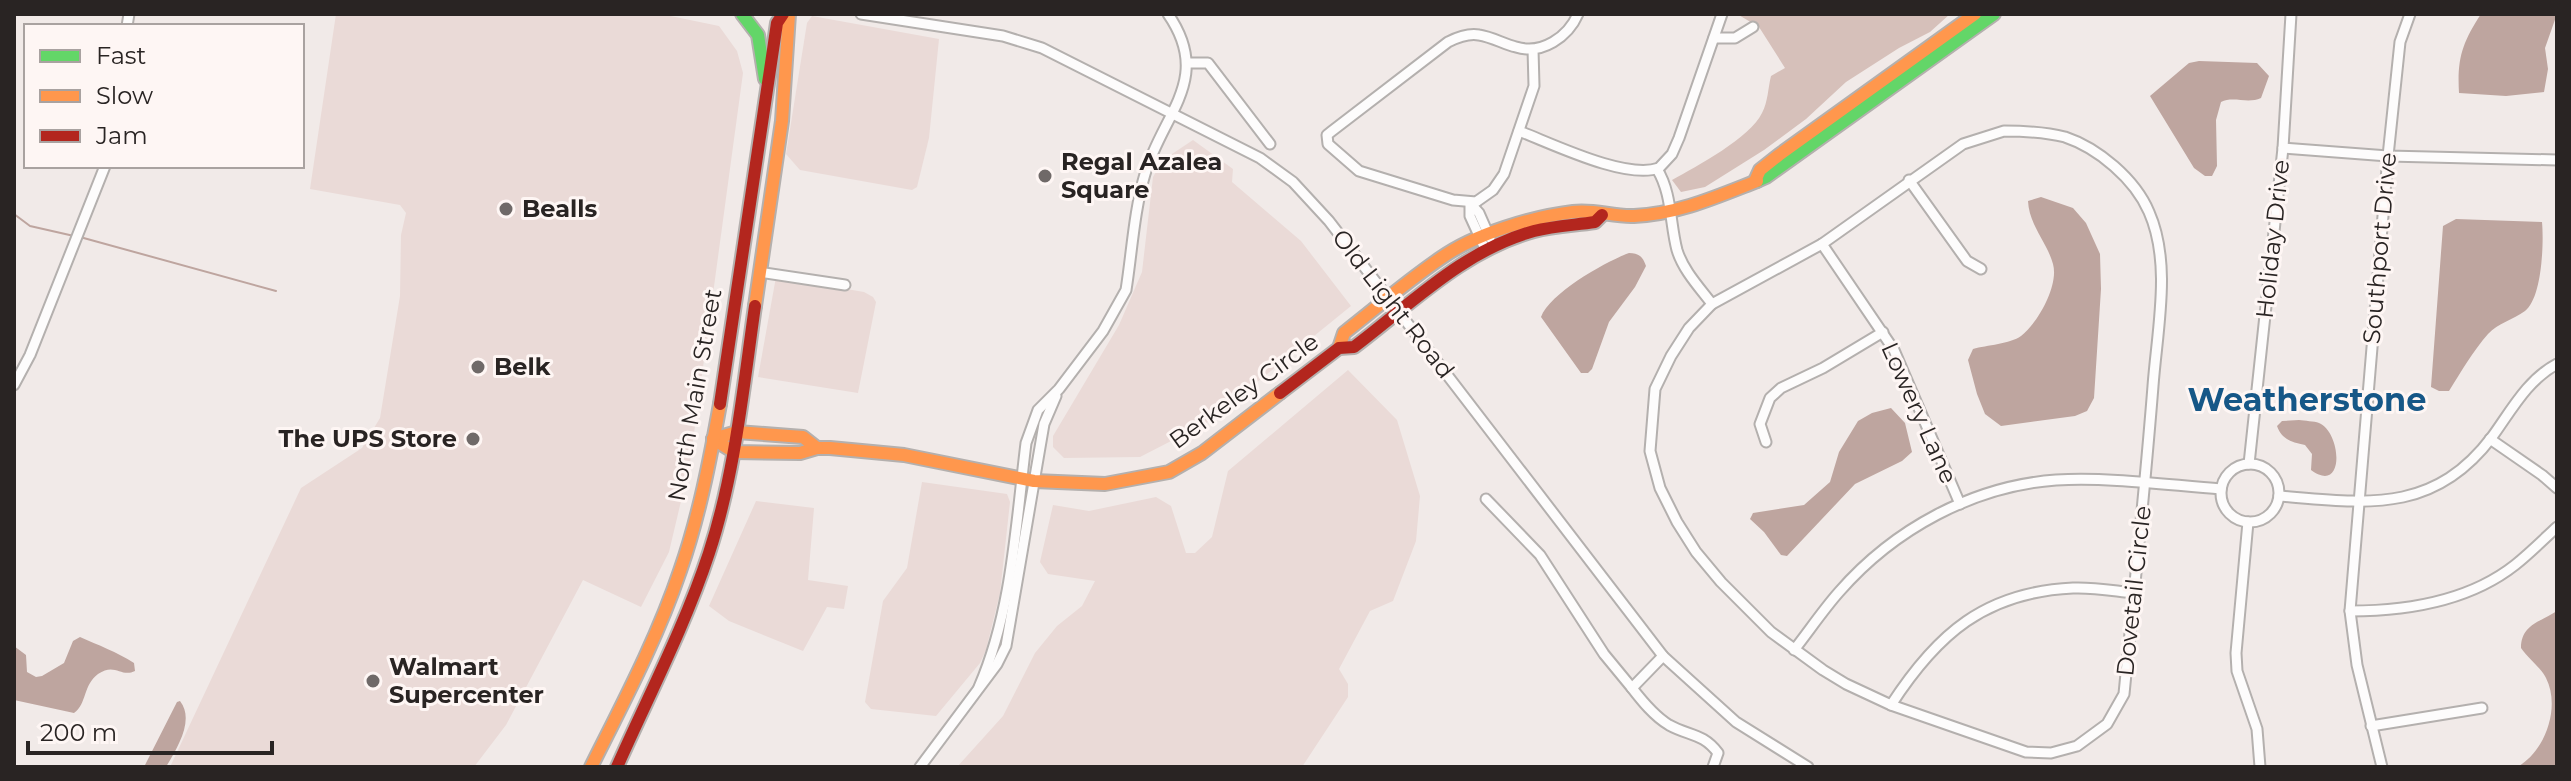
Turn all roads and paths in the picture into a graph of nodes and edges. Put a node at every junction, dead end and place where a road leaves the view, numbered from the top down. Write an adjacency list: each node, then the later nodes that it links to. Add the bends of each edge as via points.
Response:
1 (742, 14): 16 (street, via 759,38)
2 (783, 14): 16 (street, North Main Street, via 777,23)
3 (789, 14): 32 (street, North Main Street, via 782,121)
4 (861, 14): 17 (street, Old Light Road, via 1027,42)
5 (1168, 14): 15 (street, via 1182,37)
6 (1578, 14): 14 (street, via 1561,37)
7 (1722, 14): 13 (street)
8 (1975, 14): 26 (street, via 1779,155)
9 (1994, 14): 26 (street)
10 (2291, 14): 20 (street, Holiday Drive)
11 (2410, 14): 21 (street, Southport Drive, via 2400,42)
12 (1753, 27): 13 (street, via 1735,38)
13 (1714, 38): 24 (street, via 1679,138)
14 (1533, 49): 18 (street, via 1534,86); 27 (street, via 1479,35 1461,36 1327,135 1328,144 1359,171)
15 (1187, 63): 17 (street); 19 (street, via 1208,63)
16 (767, 102): 42 (street, North Main Street)
17 (1174, 113): 34 (street, Old Light Road, via 1260,158 1293,182); 48 (street, via 1144,176 1126,290 1059,389)
18 (1519, 131): 24 (street, via 1613,166); 27 (street, via 1498,183)
19 (1270, 144)
20 (2283, 148): 21 (street); 47 (street, Holiday Drive)
21 (2388, 156): 22 (street); 54 (street, Southport Drive)
22 (2557, 160)
23 (104, 168): 40 (street)
24 (1657, 169): 28 (street)
25 (1909, 180): 30 (street, Dovetail Circle); 31 (street, via 1967,261); 49 (street, Dovetail Circle, via 1963,144 2004,131 2065,137 2124,176 2149,209 2162,273)
26 (1755, 181): 28 (street)
27 (1470, 203): 29 (street, via 1479,213)
28 (1670, 212): 29 (street, via 1552,215); 35 (street, via 1683,265)
29 (1487, 242): 34 (street, Berkeley Circle, via 1443,256); 36 (street, Berkeley Circle)
30 (1822, 244): 35 (street, Dovetail Circle); 37 (street, Lowery Lane)
31 (1981, 269)
32 (759, 272): 33 (street); 41 (street, North Main Street)
33 (845, 285)
34 (1387, 300): 36 (street, Old Light Road); 38 (street, Berkeley Circle, via 1344,333)
35 (1712, 304): 60 (street, Dovetail Circle, via 1689,328 1655,389 1650,451 1660,488 1696,552 1747,610)
36 (1398, 314): 38 (street, Berkeley Circle, via 1354,347); 61 (street, Old Light Road)
37 (1883, 332): 44 (street, via 1770,398 1760,424); 55 (street, Lowery Lane)
38 (1339, 348): 48 (street, Berkeley Circle, via 1237,428 1169,472 1105,484)
39 (2557, 364): 43 (street, via 2521,395)
40 (14, 385)
41 (737, 432): 42 (street, Berkeley Circle); 45 (street, Berkeley Circle, via 803,437); 46 (street, North Main Street)
42 (713, 439): 46 (street); 66 (street, North Main Street, via 673,589)
43 (2490, 439): 50 (street); 54 (street, via 2463,468 2429,490 2390,501)
44 (1766, 442)
45 (817, 448): 46 (street, Berkeley Circle, via 800,453); 48 (street, Berkeley Circle, via 904,455)
46 (734, 452): 67 (street, North Main Street, via 695,592)
47 (2249, 464): 51 (street, via 2227,474); 52 (street, via 2273,475)
48 (1028, 479): 68 (street, via 1006,646)
49 (2145, 484): 51 (street); 55 (street, via 2059,480 2023,484); 58 (street, Dovetail Circle)
50 (2557, 488)
51 (2221, 489): 56 (street, via 2226,509)
52 (2279, 496): 54 (street); 56 (street, via 2266,516)
53 (1486, 499): 62 (street, via 1540,555)
54 (2359, 502): 59 (street, Southport Drive)
55 (1960, 504): 60 (street, via 1916,526 1867,564)
56 (2248, 522): 71 (street, via 2236,653 2257,729)
57 (2557, 527): 59 (street, via 2513,567 2470,591 2418,607)
58 (2134, 593): 63 (street, via 2075,588 2029,593 1996,605 1942,639 1916,666); 63 (street, Dovetail Circle, via 2124,694 2107,724 2077,746 2026,752)
59 (2350, 611): 65 (street, Southport Drive)
60 (1794, 650): 63 (street, Dovetail Circle)
61 (1663, 656): 62 (street); 70 (street, Old Light Road, via 1736,722)
62 (1632, 688): 69 (street, via 1667,724 1708,740 1718,753)
63 (1891, 705)
64 (2482, 708): 65 (street)
65 (2371, 726): 72 (street, Southport Drive)
66 (591, 767)
67 (617, 767)
68 (920, 767)
69 (1713, 767)
70 (1808, 767)
71 (2260, 767)
72 (2382, 767)

